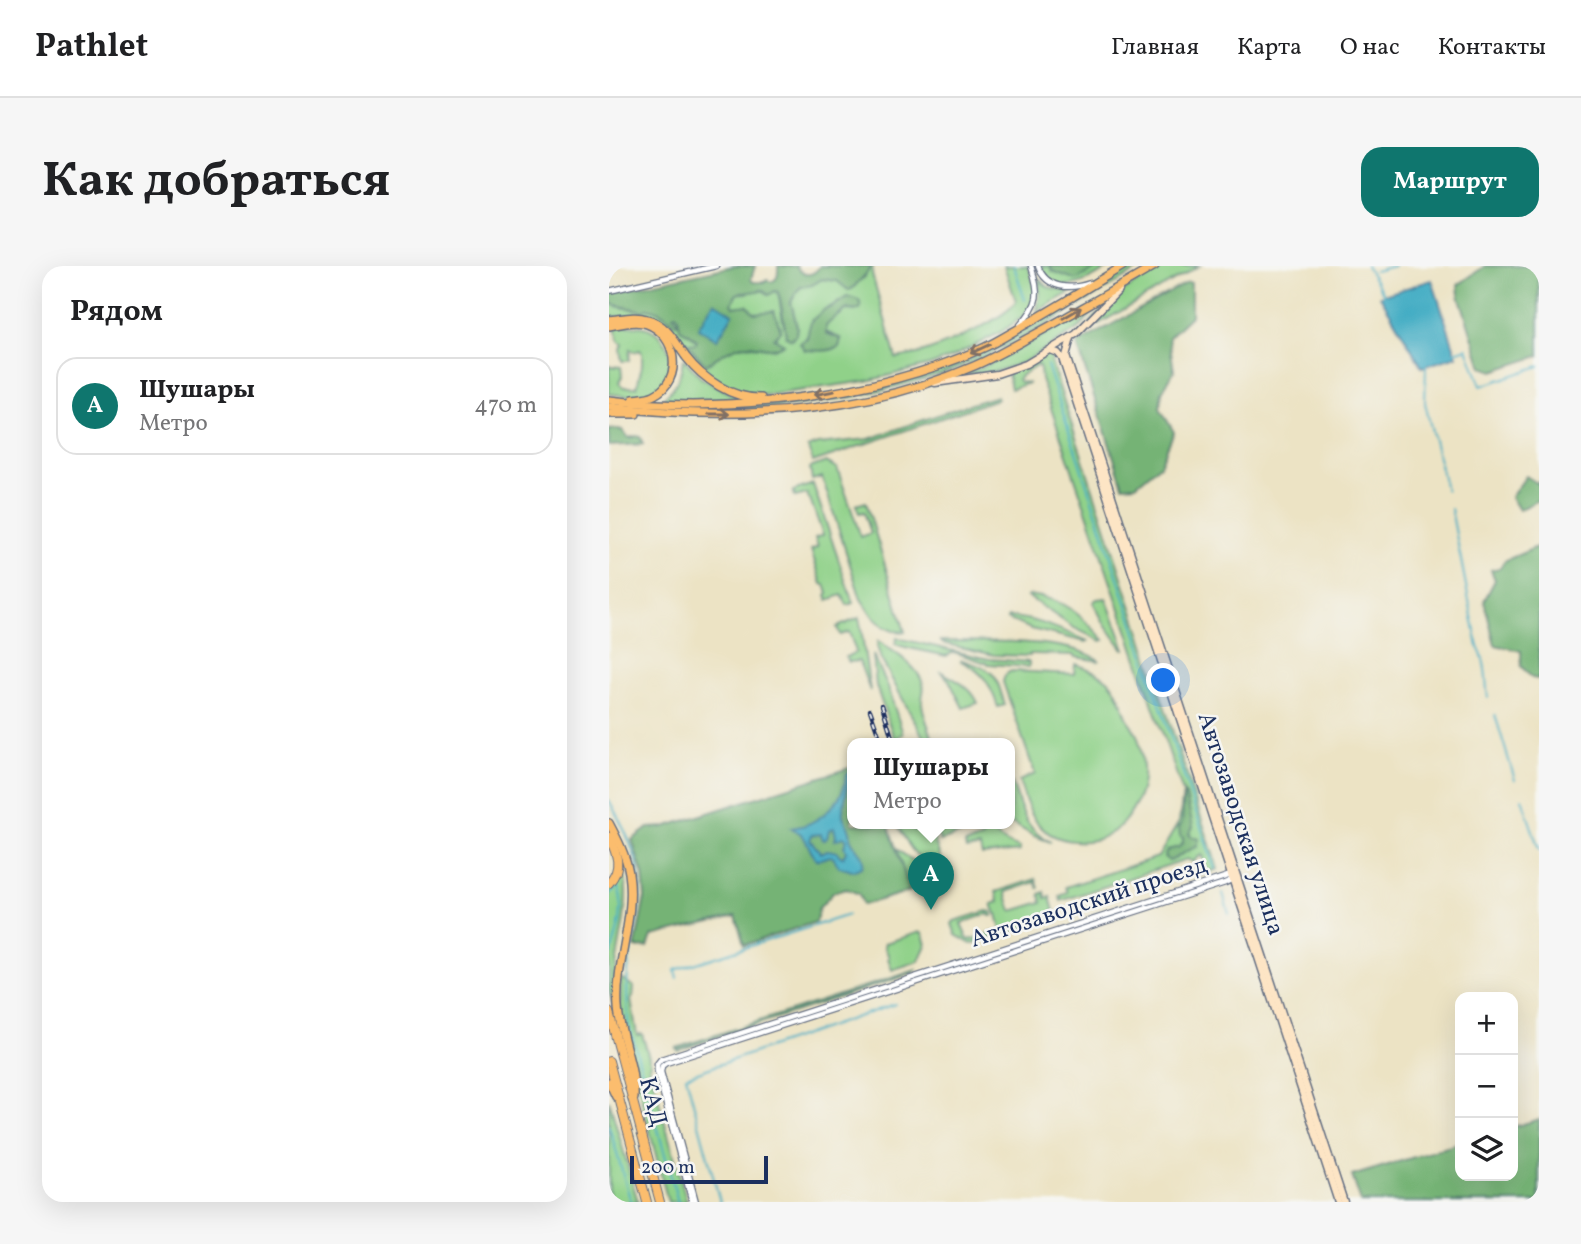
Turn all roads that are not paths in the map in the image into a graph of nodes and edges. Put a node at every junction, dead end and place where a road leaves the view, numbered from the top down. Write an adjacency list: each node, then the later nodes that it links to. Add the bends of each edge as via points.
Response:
1 (716, 266): 8 (street)
2 (1031, 266): 10 (street, via 1038,286 1036,302)
3 (1038, 266): 6 (street, via 1043,277 1060,286 1078,287)
4 (1123, 266): 6 (main road)
5 (1155, 266): 7 (main road)
6 (1100, 280): 10 (main road)
7 (1125, 283): 11 (street); 13 (main road, one-way to 7, via 992,358)
8 (609, 291)
9 (609, 323): 15 (main road, via 631,317 650,319 667,331 686,358 711,381 747,397); 17 (main road, via 649,325 666,338 674,358 663,389)
10 (1013, 332): 14 (main road, one-way to 14, via 954,361)
11 (1071, 338): 12 (street); 22 (street, Автозаводская улица, via 1066,356)
12 (1050, 350): 13 (street, via 1000,373); 22 (street, Автозаводская улица, via 1062,358)
13 (923, 385): 16 (main road)
14 (862, 387): 15 (main road, one-way to 15); 16 (main road)
15 (786, 399): 17 (main road, via 724,404)
16 (865, 400): 18 (main road, one-way to 16, via 747,413)
17 (611, 403): 18 (main road)
18 (651, 411): 19 (main road)
19 (609, 414)
20 (609, 823): 27 (main road, via 623,852 630,887 618,1001 635,1084)
21 (609, 837): 23 (highway, via 618,863)
22 (1234, 877): 31 (street, Автозаводский проезд, via 661,1059 657,1071); 32 (street, Автозаводская улица); 33 (street, Автозаводская улица)
23 (609, 883)
24 (609, 1012): 27 (highway, КАД)
25 (609, 1062): 28 (highway, КАД)
26 (609, 1082): 28 (main road)
27 (633, 1105): 30 (highway, КАД)
28 (621, 1107): 29 (highway, КАД)
29 (647, 1202)
30 (660, 1202)
31 (694, 1202)
32 (1338, 1202)
33 (1344, 1202)

